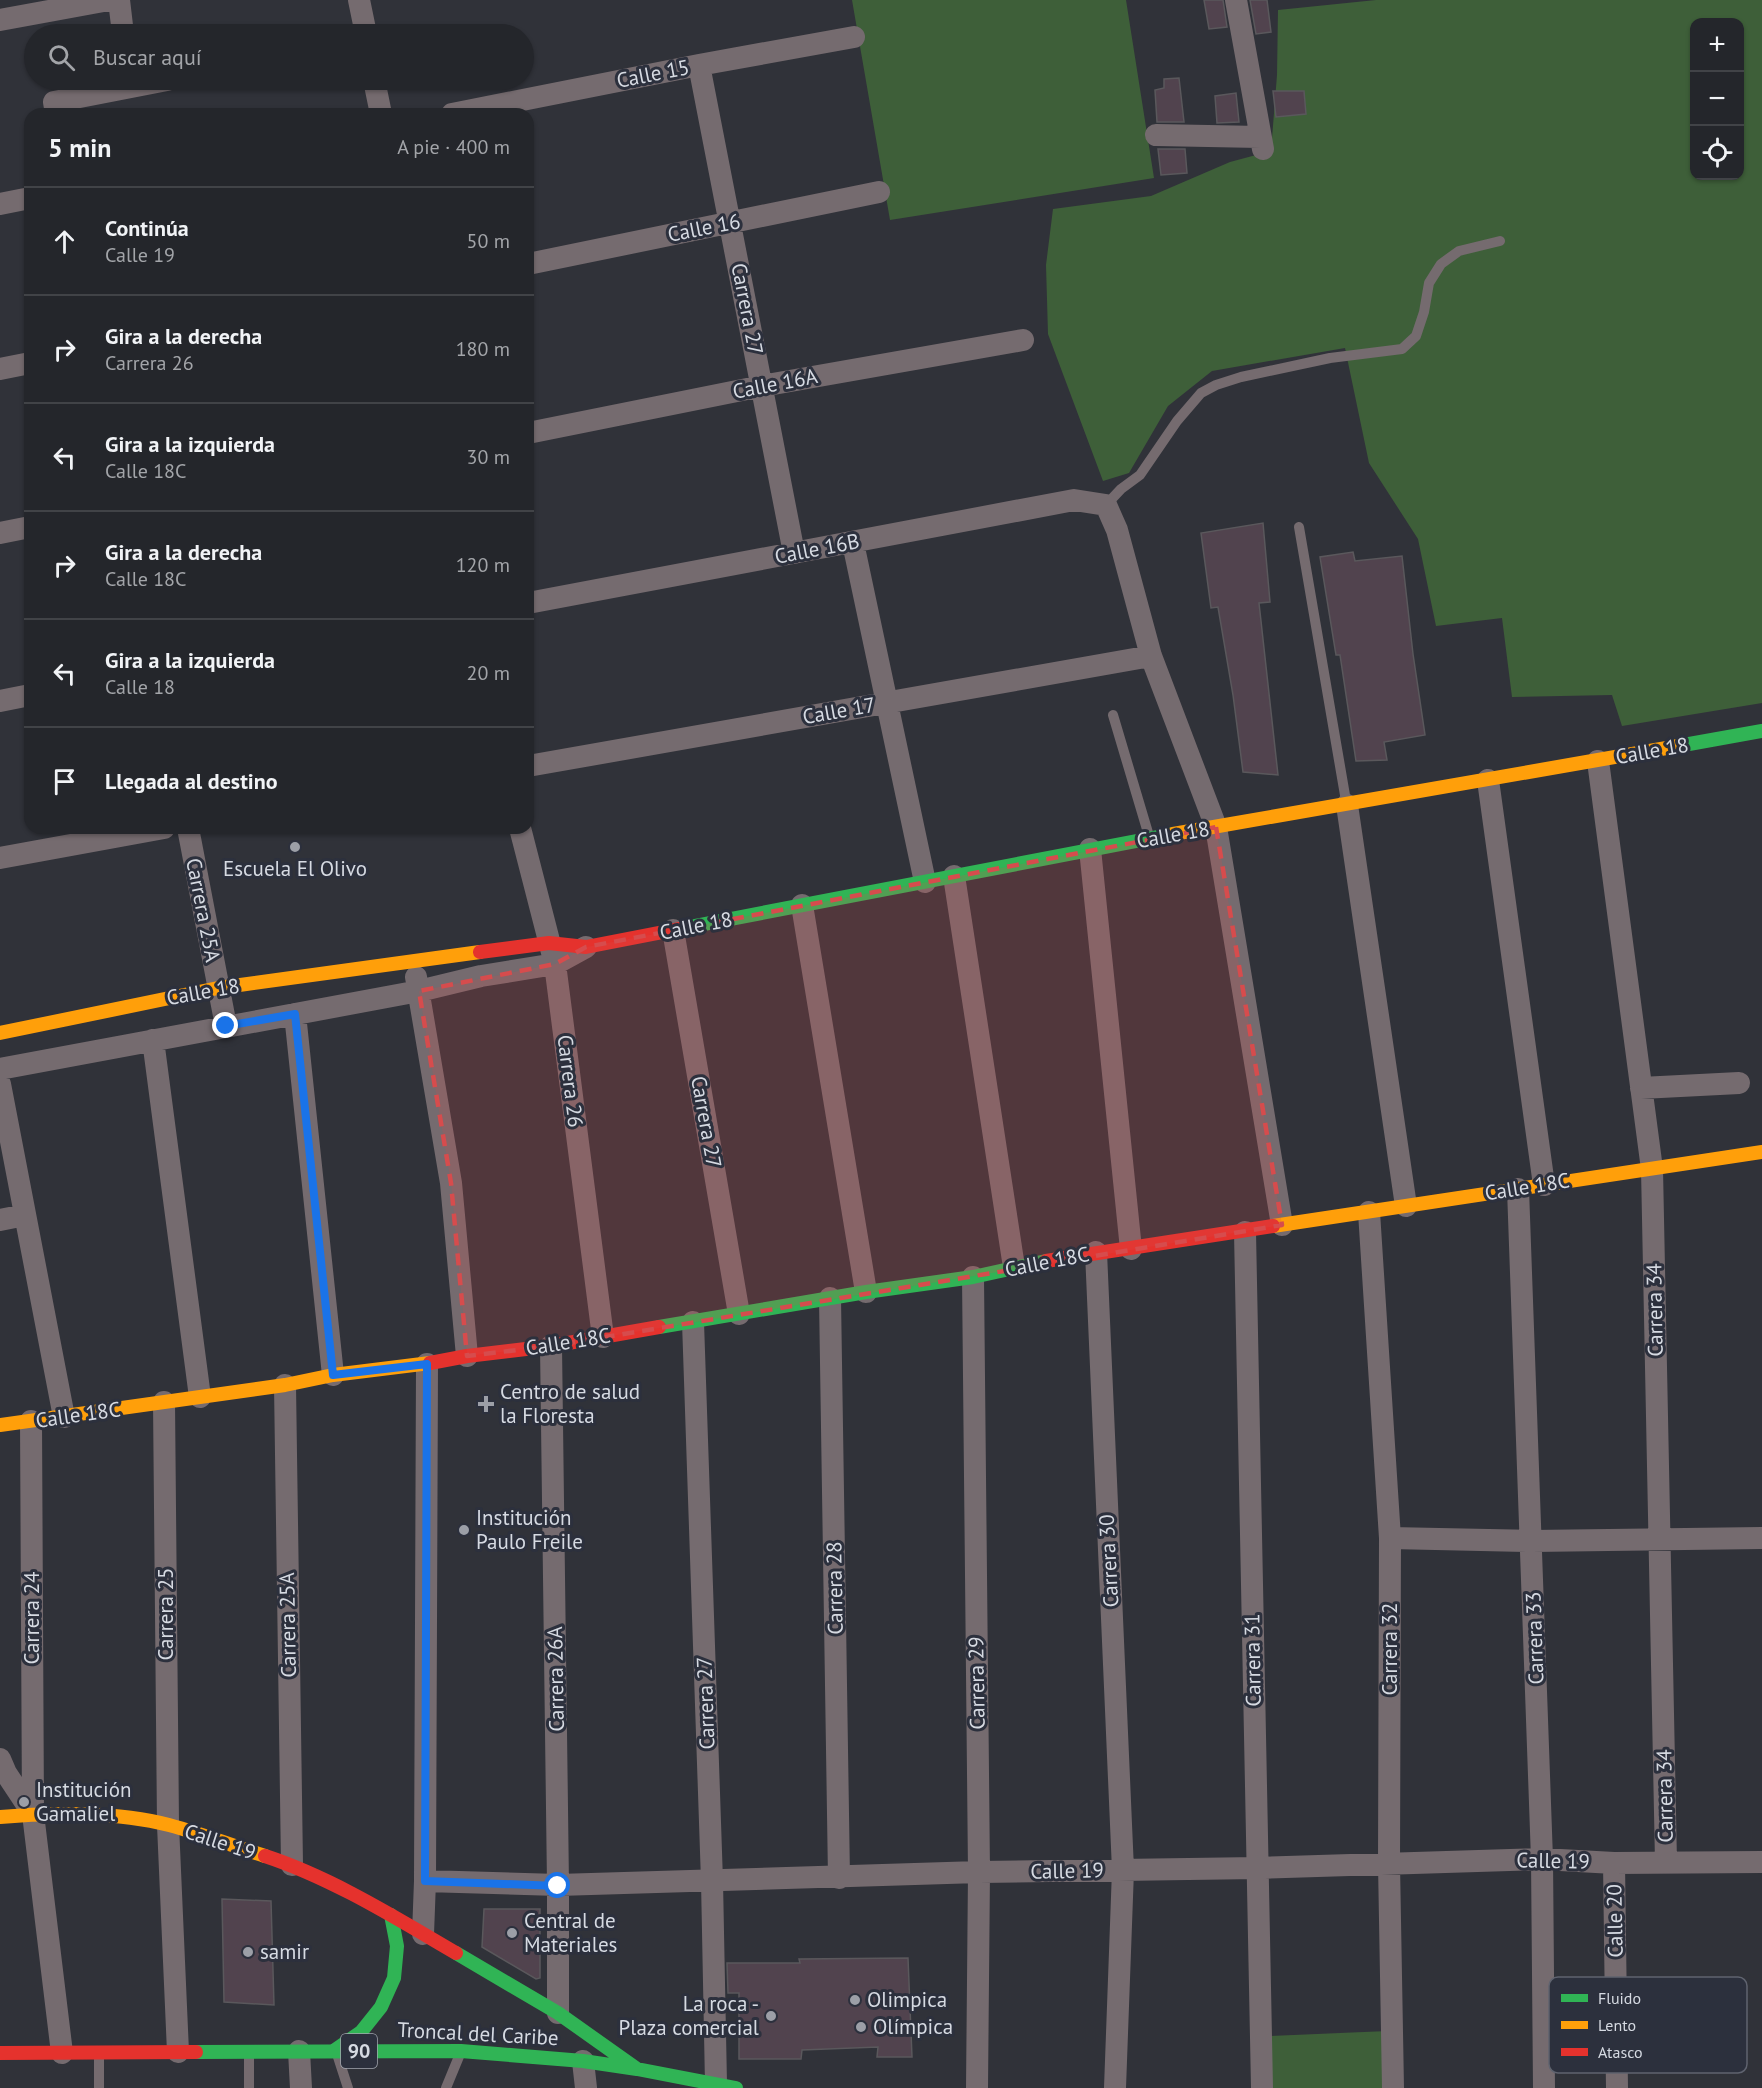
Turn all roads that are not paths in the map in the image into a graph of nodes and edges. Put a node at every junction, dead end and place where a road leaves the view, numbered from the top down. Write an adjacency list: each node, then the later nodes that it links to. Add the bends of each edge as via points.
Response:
1 (109, 0): 5 (street)
2 (119, 0): 6 (street)
3 (359, 0): 7 (street)
4 (1236, 0): 15 (street, via 1261,143)
5 (0, 20)
6 (122, 24)
7 (364, 24)
8 (854, 37): 9 (street, Calle 15)
9 (699, 65): 14 (street, Calle 15); 19 (street, Carrera 27)
10 (108, 90): 12 (street)
11 (376, 90): 13 (street)
12 (55, 108)
13 (380, 108)
14 (482, 108)
15 (1156, 135)
16 (879, 192): 19 (street, Calle 16)
17 (24, 199): 18 (street)
18 (0, 204)
19 (729, 223): 21 (street, Calle 16); 25 (street, Carrera 27)
20 (1500, 241): 27 (lane, via 1459,251 1441,264 1429,283 1416,336 1402,349 1330,358 1241,377 1201,393 1145,469)
21 (534, 263)
22 (1023, 340): 25 (street, Calle 16A)
23 (24, 364): 24 (street)
24 (0, 369)
25 (762, 386): 26 (street, Calle 16A); 32 (street, Carrera 27)
26 (534, 432)
27 (1106, 505): 31 (street, Calle 16B, via 1074,500); 34 (street, via 1117,530)
28 (1299, 527): 43 (lane)
29 (24, 528): 30 (street)
30 (0, 533)
31 (853, 543): 32 (street, Calle 16B); 37 (street)
32 (794, 553): 33 (street, Calle 16B)
33 (534, 602)
34 (1151, 656): 37 (street, Calle 17); 44 (street)
35 (24, 696): 36 (street)
36 (0, 701)
37 (887, 702): 41 (street, Calle 17); 52 (street)
38 (1113, 715): 48 (lane)
39 (1762, 731): 40 (street, Calle 18)
40 (1598, 760): 42 (street, Calle 18); 67 (street, Carrera 34)
41 (534, 765)
42 (1488, 780): 43 (street, Calle 18); 70 (street)
43 (1347, 805): 44 (street, Calle 18); 72 (street)
44 (1216, 827): 48 (street, Calle 18); 76 (street)
45 (131, 834): 50 (street)
46 (189, 834): 58 (street, Carrera 25A)
47 (522, 834): 56 (street, Carrera 26)
48 (1150, 839): 49 (street, Calle 18)
49 (1090, 849): 51 (street, Calle 18); 78 (street)
50 (0, 858)
51 (954, 876): 52 (street, Calle 18); 80 (street)
52 (925, 882): 53 (street, Calle 18)
53 (802, 905): 54 (street, Calle 18); 82 (street)
54 (673, 930): 55 (street, Calle 18); 84 (street, Carrera 27)
55 (586, 947): 56 (street, Calle 18)
56 (552, 953): 57 (street, Calle 18); 59 (street, Calle 18); 86 (street, Carrera 26)
57 (414, 961): 58 (street, Calle 18); 59 (street)
58 (218, 988): 61 (street, Carrera 25A); 62 (street, Calle 18)
59 (419, 991): 60 (street, Calle 18); 88 (street, via 451,1183)
60 (295, 1014): 61 (street, Calle 18); 90 (street)
61 (226, 1026): 63 (street, Calle 18)
62 (0, 1033)
63 (153, 1040): 64 (street, Calle 18); 92 (street)
64 (0, 1069)
65 (1739, 1083): 67 (street)
66 (0, 1084): 74 (street)
67 (1641, 1088): 69 (street, Carrera 34)
68 (1762, 1152): 69 (street, Calle 18C)
69 (1652, 1168): 70 (street, Calle 18C); 99 (street, Carrera 34)
70 (1544, 1185): 71 (street, Calle 18C)
71 (1518, 1189): 72 (street, Calle 18C); 100 (street, Carrera 33)
72 (1406, 1206): 73 (street, Calle 18C)
73 (1369, 1212): 76 (street, Calle 18C); 97 (street, Carrera 32)
74 (25, 1215): 75 (street); 94 (street)
75 (0, 1220)
76 (1282, 1225): 77 (street, Calle 18C)
77 (1245, 1232): 78 (street, Calle 18C); 111 (street, Carrera 31)
78 (1131, 1249): 79 (street, Calle 18C)
79 (1096, 1252): 80 (street, Calle 18C); 112 (street, Carrera 30)
80 (1014, 1267): 81 (street, Calle 18C)
81 (973, 1277): 82 (street, Calle 18C); 113 (street, Carrera 29)
82 (866, 1292): 83 (street, Calle 18C)
83 (830, 1298): 84 (street, Calle 18C); 114 (street, Carrera 28)
84 (740, 1314): 85 (street, Calle 18C)
85 (693, 1322): 86 (street, Calle 18C); 116 (street, Carrera 27)
86 (603, 1337): 87 (street, Calle 18C)
87 (551, 1346): 88 (street, Calle 18C); 117 (street, Carrera 26A)
88 (468, 1356): 89 (street, Calle 18C)
89 (427, 1364): 90 (street, Calle 18C); 115 (street)
90 (333, 1375): 91 (street, Calle 18C)
91 (285, 1385): 92 (street, Calle 18C); 110 (street, Carrera 25A)
92 (200, 1397): 93 (street, Calle 18C)
93 (164, 1402): 94 (street, Calle 18C); 104 (street, Carrera 25)
94 (64, 1417): 95 (street, Calle 18C)
95 (31, 1421): 96 (street, Calle 18C); 102 (street, Carrera 24)
96 (0, 1425)
97 (1390, 1538): 100 (street); 109 (street, Carrera 32)
98 (1762, 1538): 99 (street)
99 (1660, 1540): 100 (street); 106 (street, Carrera 34)
100 (1532, 1541): 105 (street, Carrera 33)
101 (0, 1759): 102 (street)
102 (33, 1815): 103 (street, Calle 19); 104 (street, Calle 19, via 116,1817); 129 (street, Carrera 24)
103 (0, 1817)
104 (168, 1825): 110 (street, Calle 19); 127 (street, Carrera 25)
105 (1542, 1859): 108 (street, Calle 19); 109 (street, Calle 19); 144 (street, Carrera 33)
106 (1666, 1862): 107 (street, Calle 19); 108 (street, Calle 19)
107 (1762, 1862)
108 (1614, 1863): 120 (street, Calle 20)
109 (1389, 1864): 111 (street, Calle 19); 143 (street, Carrera 32)
110 (292, 1865): 118 (street, Calle 19)
111 (1257, 1868): 112 (street, Calle 19); 142 (street, Carrera 31)
112 (1123, 1870): 113 (street, Calle 19); 141 (street, Carrera 30)
113 (979, 1872): 114 (street, Calle 19); 140 (street, Carrera 29)
114 (839, 1878): 116 (street, Calle 19)
115 (425, 1881): 117 (street, Calle 19); 119 (street)
116 (712, 1881): 117 (street, Calle 19); 133 (street, Carrera 27)
117 (558, 1886): 121 (street, Carrera 26A)
118 (391, 1915): 119 (street, Calle 19); 122 (street, via 397,1946 394,1978 381,2007 361,2032)
119 (423, 1934): 121 (street, Calle 19)
120 (1616, 1977)
121 (558, 2013): 131 (street, Calle 19)
122 (335, 2050): 124 (street, Troncal del Caribe / 90); 125 (street, Troncal del Caribe / 90); 137 (lane)
123 (249, 2051): 124 (street, Troncal del Caribe / 90); 127 (street, Troncal del Caribe / 90); 135 (lane)
124 (299, 2051): 136 (street)
125 (461, 2051): 130 (street, Troncal del Caribe / 90); 138 (lane)
126 (99, 2052): 127 (street, Troncal del Caribe / 90); 129 (street, Troncal del Caribe / 90); 134 (lane)
127 (177, 2052)
128 (0, 2053): 129 (street, Troncal del Caribe / 90)
129 (62, 2053)
130 (583, 2061): 131 (street, Troncal del Caribe / 90); 139 (street)
131 (637, 2069): 133 (street, Troncal del Caribe / 90)
132 (1617, 2073): 145 (street, Calle 20)
133 (726, 2086)
134 (99, 2088)
135 (249, 2088)
136 (301, 2088)
137 (348, 2088)
138 (446, 2088)
139 (586, 2088)
140 (977, 2088)
141 (1115, 2088)
142 (1262, 2088)
143 (1393, 2088)
144 (1544, 2088)
145 (1617, 2088)

